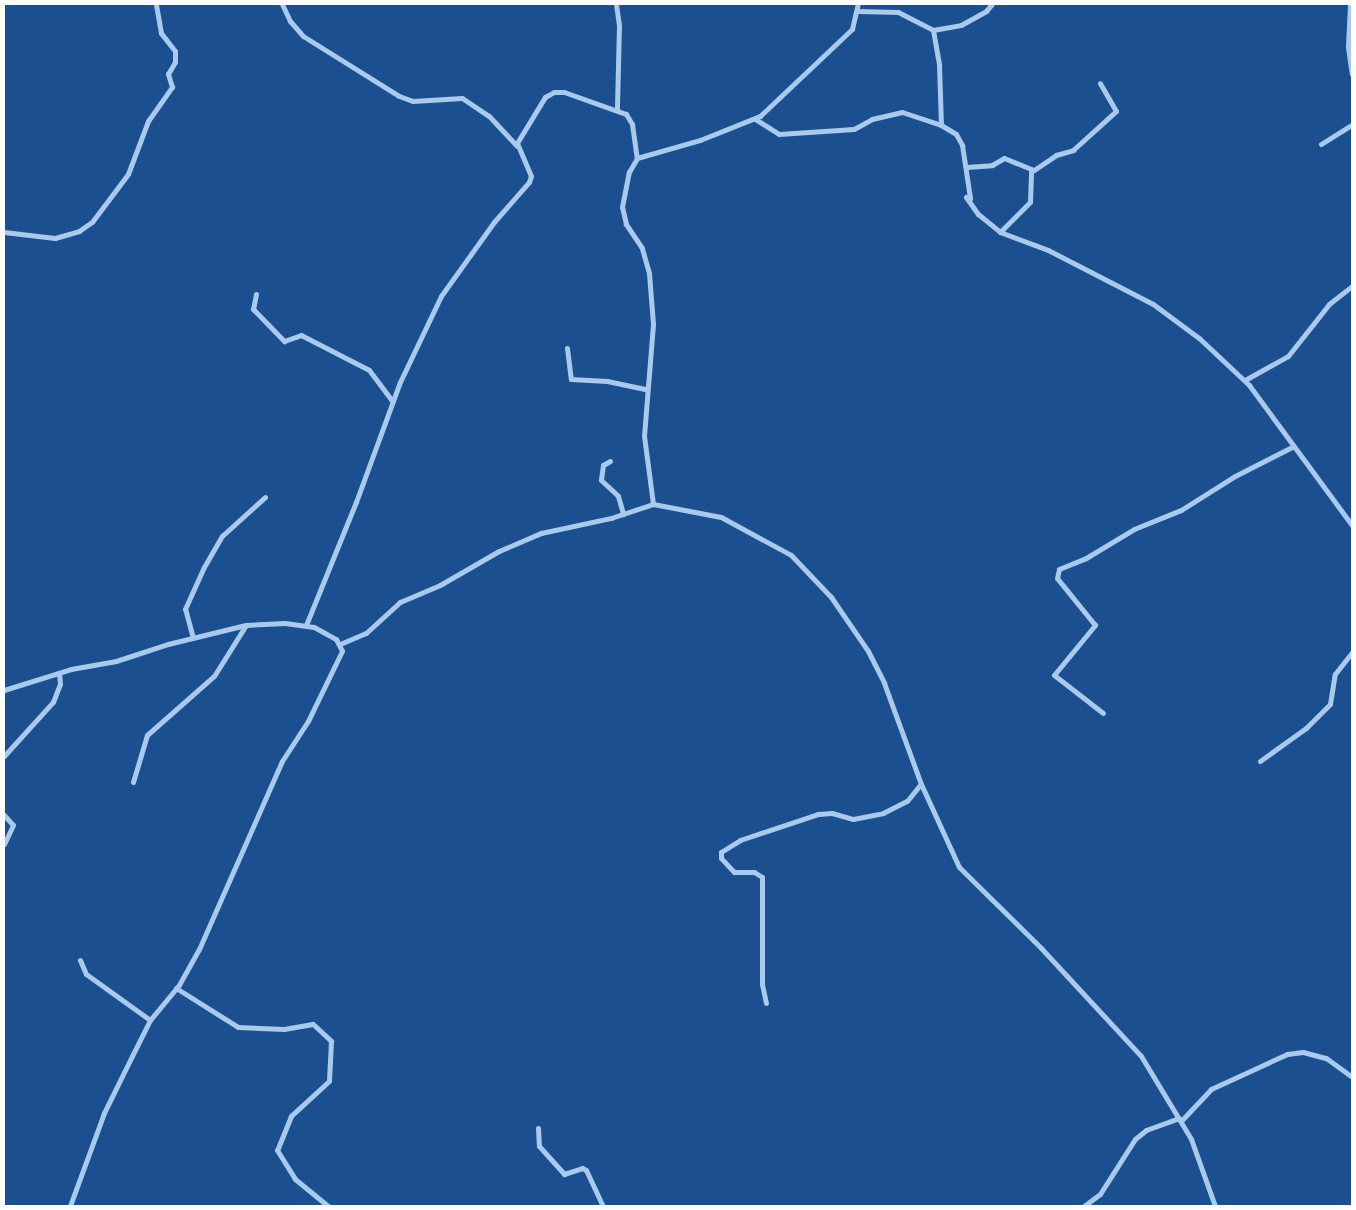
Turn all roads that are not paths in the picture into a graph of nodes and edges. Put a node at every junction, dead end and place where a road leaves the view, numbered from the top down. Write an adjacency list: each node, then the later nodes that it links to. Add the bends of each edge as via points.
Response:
1 (156, 4): 20 (street, via 161,33 175,51 175,62 168,74 172,87 148,121 128,174 92,222 79,231 55,238)
2 (282, 4): 16 (street, via 290,21 303,36 399,96 413,101 462,98 489,116)
3 (616, 4): 11 (street, via 619,25)
4 (858, 4): 7 (street)
5 (992, 4): 8 (street, via 961,25)
6 (1350, 4): 9 (street, via 1348,47)
7 (857, 11): 8 (street, via 898,12); 12 (street, via 852,29)
8 (932, 30): 14 (street, via 939,65)
9 (1352, 74)
10 (1100, 83): 19 (street, via 1116,108 1114,113 1073,150 1056,155)
11 (617, 109): 16 (street, via 554,92 545,97); 17 (street, via 632,124)
12 (755, 119): 14 (street, via 779,134 854,129 872,119 902,112); 17 (street)
13 (1352, 124): 15 (street)
14 (941, 125): 18 (street, via 959,138)
15 (1321, 144)
16 (517, 146): 27 (street, via 531,176 529,182 494,222 441,296)
17 (637, 158): 26 (street, via 624,186 622,207 626,224 642,248 649,273 653,324)
18 (966, 167): 19 (street, via 992,165 1004,158); 21 (street, via 970,198 966,197 978,214)
19 (1031, 170): 21 (street, via 1030,202)
20 (4, 232)
21 (1000, 232): 25 (street, via 1048,250 1165,311)
22 (1352, 286): 25 (street, via 1329,304 1288,356)
23 (256, 294): 27 (street, via 253,310 284,341 300,335 369,370)
24 (567, 348): 26 (street, via 571,379)
25 (1245, 380): 28 (street)
26 (646, 389): 31 (street, via 644,447)
27 (392, 401): 35 (street, via 356,502)
28 (1292, 447): 33 (street); 41 (street, via 1235,476 1181,510 1134,529 1086,558 1059,568 1057,578 1095,625 1054,675)
29 (610, 461): 32 (street, via 603,465 601,480 618,496)
30 (266, 496): 36 (street, via 222,536 204,567 185,609)
31 (653, 504): 32 (street); 45 (street, via 721,517 800,563 831,596 868,651 884,683)
32 (623, 514): 37 (street, via 541,533 499,551 440,585 400,602 366,634)
33 (1352, 525)
34 (246, 625): 35 (street); 36 (street); 44 (street, via 214,676 147,735)
35 (306, 625): 37 (street, via 329,633)
36 (194, 638): 39 (street, via 116,661)
37 (340, 644): 49 (street, via 340,658 308,721 282,761 199,948)
38 (1352, 652): 43 (street, via 1335,674 1330,704 1306,728)
39 (58, 673): 40 (street); 42 (street, via 60,684 53,702)
40 (4, 690)
41 (1103, 713)
42 (4, 756)
43 (1260, 761)
44 (134, 782)
45 (920, 784): 50 (street, via 913,796 883,813 853,819 818,814 740,840 721,852 721,858 730,869 758,873 764,881 762,984); 53 (street, via 960,867 1130,1044)
46 (4, 815): 47 (street, via 13,825)
47 (4, 844)
48 (80, 960): 51 (street, via 86,974)
49 (176, 988): 51 (street); 56 (street, via 238,1027 284,1029 313,1024 331,1040 329,1081 291,1116 277,1150 295,1179)
50 (766, 1003)
51 (150, 1020): 55 (street, via 104,1113)
52 (1352, 1077): 53 (street, via 1326,1058 1303,1052 1287,1054 1211,1089)
53 (1180, 1120): 58 (street, via 1146,1130 1134,1138 1100,1194); 59 (street)
54 (538, 1128): 57 (street, via 536,1141 555,1165 564,1174 586,1170)
55 (70, 1206)
56 (328, 1206)
57 (603, 1206)
58 (1084, 1206)
59 (1215, 1206)

